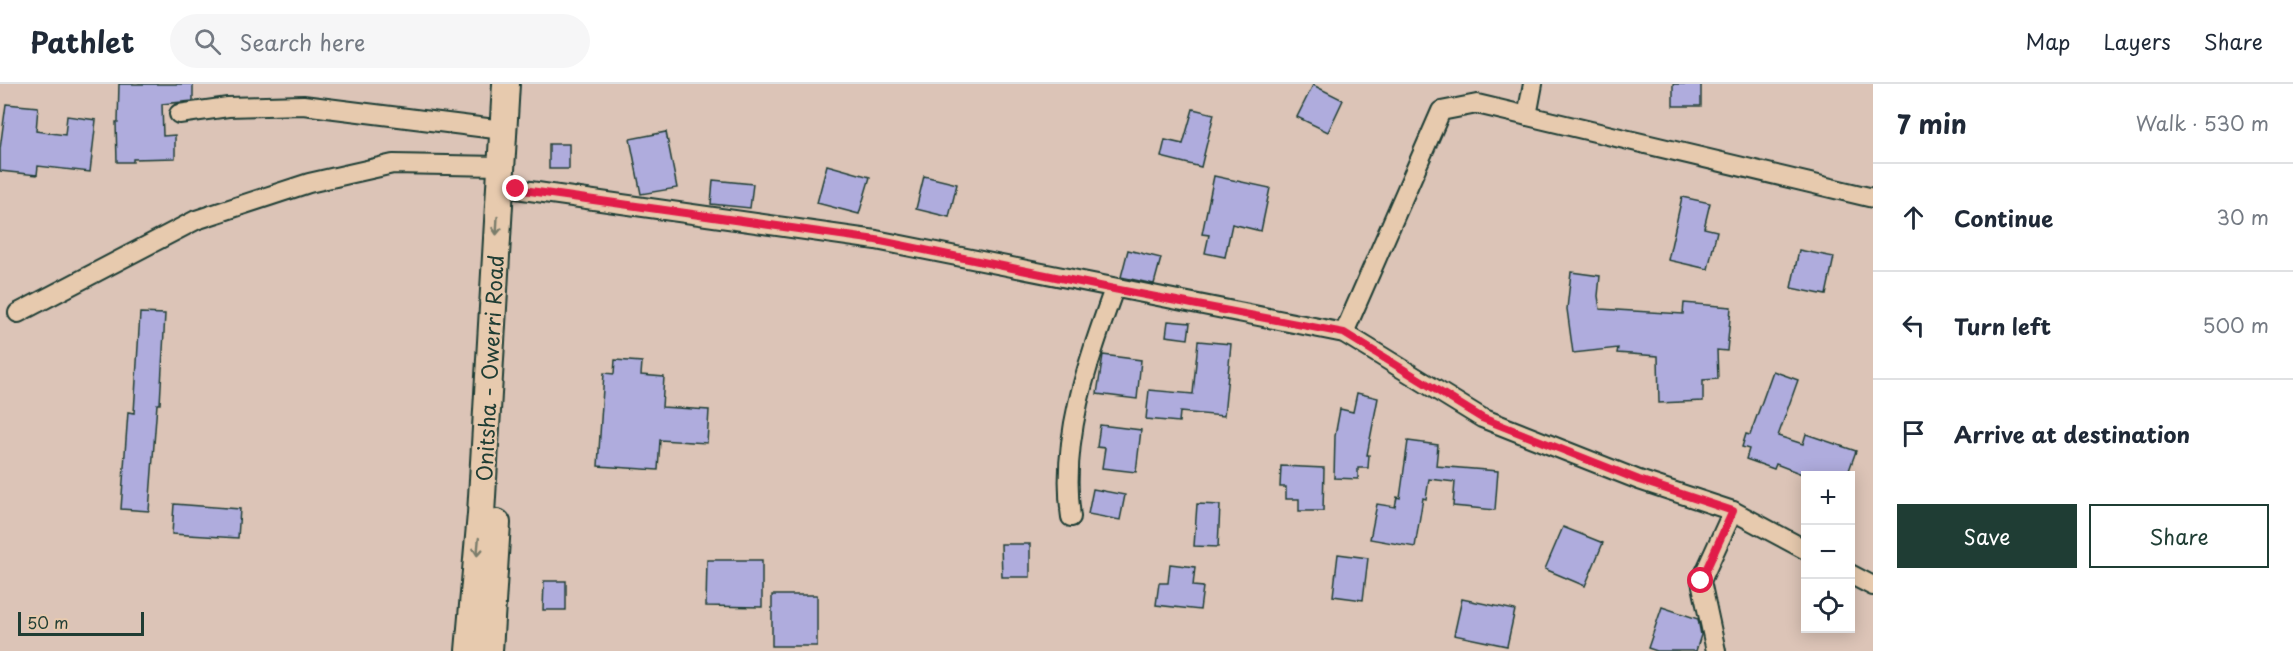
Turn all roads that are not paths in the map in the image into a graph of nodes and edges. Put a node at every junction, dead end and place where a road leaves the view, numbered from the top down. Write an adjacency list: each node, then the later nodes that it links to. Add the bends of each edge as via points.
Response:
1 (506, 84): 6 (highway, Onitsha - Owerri Road)
2 (521, 84): 8 (highway, Onitsha - Owerri Road)
3 (1533, 84): 5 (street)
4 (179, 114): 6 (street, via 228,107 303,105)
5 (1527, 116): 9 (street); 12 (street, via 1477,104 1441,111)
6 (503, 129): 7 (highway, Onitsha - Owerri Road)
7 (500, 166): 11 (street, via 393,164 309,183 196,220); 18 (highway, Onitsha - Owerri Road, one-way to 18, via 481,514)
8 (516, 189): 10 (street, via 876,240); 19 (highway, Onitsha - Owerri Road)
9 (1873, 198)
10 (1114, 289): 12 (street); 14 (street, via 1086,368 1070,443)
11 (18, 313)
12 (1344, 333): 13 (street, via 1482,418 1639,480)
13 (1733, 511): 15 (street); 20 (street, via 1701,581)
14 (1071, 517)
15 (1801, 547)
16 (1855, 576): 17 (street)
17 (1873, 586)
18 (469, 651)
19 (489, 651)
20 (1716, 651)

